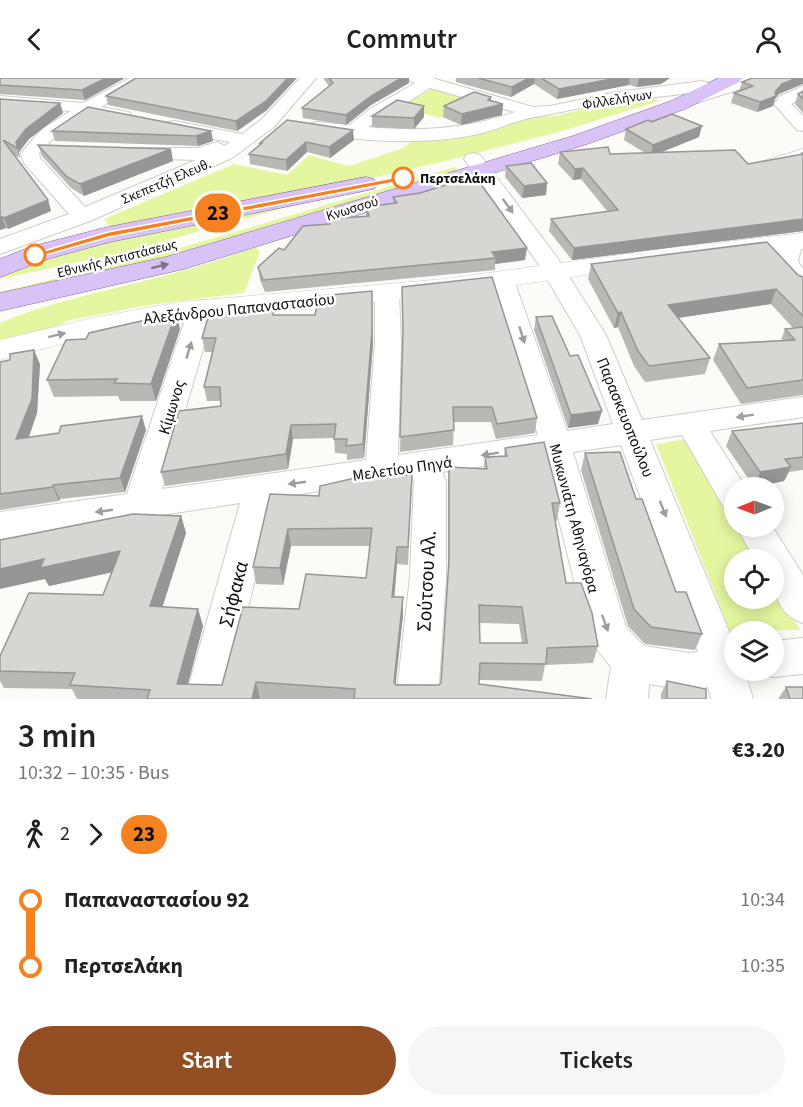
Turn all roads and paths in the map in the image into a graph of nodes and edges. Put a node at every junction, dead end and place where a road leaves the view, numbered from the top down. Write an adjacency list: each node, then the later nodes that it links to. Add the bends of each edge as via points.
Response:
1 (141, 78): 10 (street)
2 (308, 78): 13 (street, Σκεπετζή Ελευθ.)
3 (675, 78): 7 (street)
4 (734, 78): 7 (main road, Κνωσσού)
5 (760, 78): 7 (street, Φιλλελήνων)
6 (421, 80): 11 (street); 16 (street)
7 (704, 88): 11 (street, Φιλλελήνων, via 617,97); 22 (main road, Κνωσσού, via 599,134)
8 (803, 91): 15 (street, via 783,104)
9 (0, 101): 10 (street)
10 (89, 108): 12 (street); 18 (street, via 51,131)
11 (532, 112): 16 (street, via 454,135)
12 (138, 119)
13 (270, 120): 16 (street); 17 (street, Σκεπετζή Ελευθ.)
14 (159, 123): 17 (street)
15 (803, 126)
16 (351, 132)
17 (240, 139): 20 (street, via 206,153); 25 (street, Σκεπετζή Ελευθ., via 199,167)
18 (32, 148): 19 (street); 25 (street, via 31,159)
19 (56, 149)
20 (116, 151)
21 (803, 152): 23 (lane)
22 (477, 164): 24 (main road, Κνωσσού); 31 (street, Παρασκευοπούλου, one-way to 31); 32 (main road, Κνωσσού, one-way to 22, via 206,254)
23 (758, 165)
24 (406, 178): 30 (main road, via 87,240); 35 (main road, Εθνικής Αντιστάσεως, via 175,244)
25 (82, 216): 27 (street, Σκεπετζή Ελευθ.)
26 (800, 241): 28 (main road); 34 (street, via 788,252 786,263)
27 (0, 247)
28 (702, 253)
29 (655, 259): 31 (main road, Αλεξάνδρου Παπαναστασίου)
30 (0, 269)
31 (555, 272): 33 (main road, Αλεξάνδρου Παπαναστασίου); 43 (street, Παρασκευοπούλου, via 593,335)
32 (103, 280): 37 (main road, Εθνικής Αντιστάσεως); 39 (main road)
33 (502, 280): 36 (main road, Αλεξάνδρου Παπαναστασίου); 44 (street, Μυκωνιάτη Αθηναγόρα, one-way to 44)
34 (803, 284)
35 (0, 286)
36 (387, 293): 38 (main road, Αλεξάνδρου Παπαναστασίου); 46 (street)
37 (0, 302)
38 (202, 308): 40 (main road, Αλεξάνδρου Παπαναστασίου, one-way to 38, via 92,327); 49 (street, Κίμωνος, one-way to 38)
39 (0, 316)
40 (0, 350)
41 (803, 407): 42 (street, Μελετίου Πηγά, one-way to 42)
42 (690, 424): 43 (street, Μελετίου Πηγά); 47 (street)
43 (633, 432): 44 (street, Μελετίου Πηγά); 56 (street, Παρασκευοπούλου, one-way to 56)
44 (555, 444): 45 (street, Μελετίου Πηγά, one-way to 45); 55 (street, Μυκωνιάτη Αθηναγόρα, one-way to 55, via 605,625 615,644)
45 (423, 465): 46 (street, Μελετίου Πηγά); 59 (street, Σούτσου Αλ., via 430,494 426,615)
46 (381, 471): 48 (street, Μελετίου Πηγά, one-way to 48)
47 (724, 479)
48 (260, 488): 49 (street, Μελετίου Πηγά); 58 (street, Σήφακα)
49 (140, 506): 50 (street, Μελετίου Πηγά, one-way to 50)
50 (0, 526)
51 (784, 576): 52 (street)
52 (803, 607)
53 (803, 656): 54 (street)
54 (784, 658)
55 (632, 660): 57 (street, via 653,667); 60 (street)
56 (724, 661)
57 (724, 675)
58 (206, 699)
59 (417, 699)
60 (627, 699)

